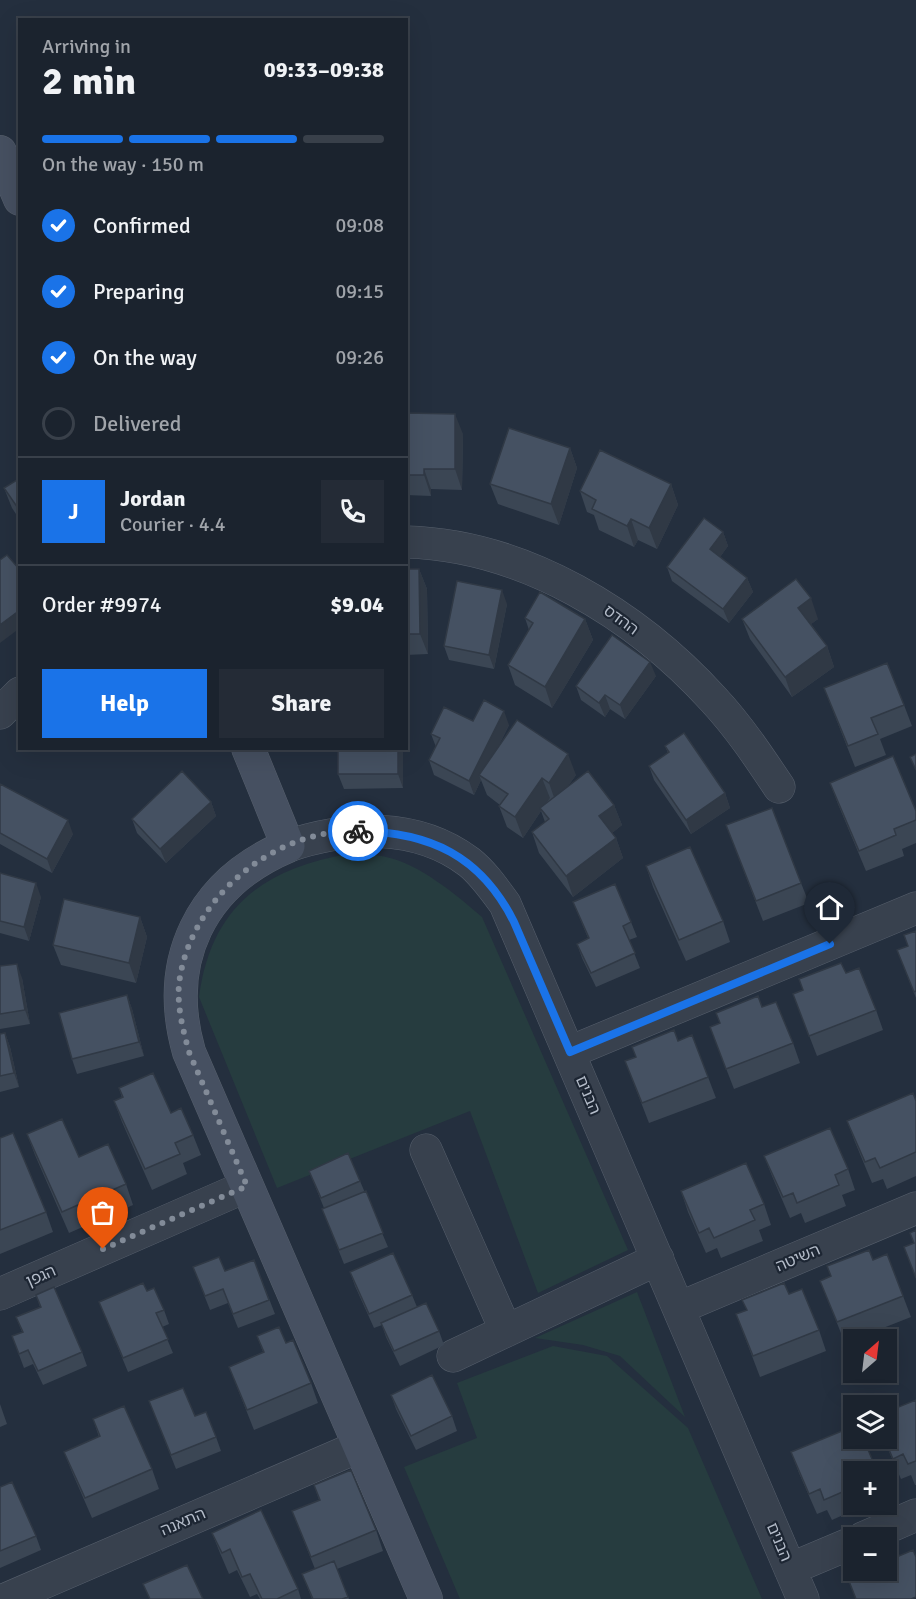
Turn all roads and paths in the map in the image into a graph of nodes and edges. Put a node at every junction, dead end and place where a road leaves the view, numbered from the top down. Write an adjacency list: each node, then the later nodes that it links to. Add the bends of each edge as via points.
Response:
1 (0, 152): 2 (main road)
2 (18, 194)
3 (408, 542): 7 (street, ההדס, via 470,550 511,563 605,607 679,665 714,700)
4 (18, 695): 5 (street)
5 (0, 713)
6 (249, 750): 8 (main road)
7 (779, 787)
8 (288, 846): 10 (street, הבנים, via 351,830 380,831 439,844 469,862 505,904); 12 (main road, הבנים, via 266,855 213,903 190,942 179,986 189,1052)
9 (916, 908): 10 (street)
10 (570, 1052): 14 (street, הבנים)
11 (426, 1150): 17 (street)
12 (247, 1186): 15 (street, הגפן); 19 (main road, הבנים)
13 (916, 1208): 16 (street, השיטה)
14 (658, 1260): 16 (street, הבנים); 17 (street)
15 (0, 1294)
16 (679, 1308): 23 (street, הבנים)
17 (506, 1330): 18 (street)
18 (453, 1356)
19 (360, 1446): 24 (street, התאנה); 25 (main road, הבנים)
20 (916, 1515): 21 (street)
21 (888, 1527)
22 (843, 1547): 23 (street)
23 (790, 1569): 26 (street, הבנים)
24 (6, 1599)
25 (426, 1599)
26 (803, 1599)

